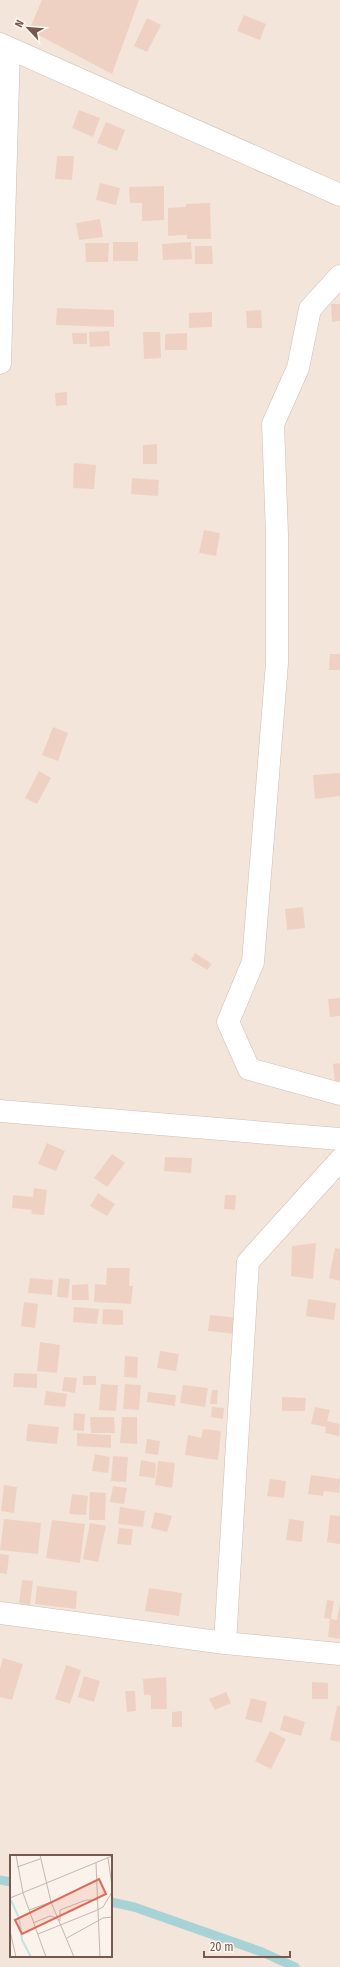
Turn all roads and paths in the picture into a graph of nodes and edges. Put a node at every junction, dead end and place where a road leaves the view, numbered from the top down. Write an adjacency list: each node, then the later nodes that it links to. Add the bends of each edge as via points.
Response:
1 (5, 46): 2 (street); 4 (street)
2 (340, 195)
3 (340, 276): 5 (street, via 310,308 298,368 273,424 277,534 276,671 253,962 228,1022 249,1069)
4 (0, 363)
5 (340, 1094)
6 (0, 1111): 7 (street)
7 (340, 1139)
8 (340, 1160): 10 (street, via 248,1262)
9 (0, 1613): 10 (street)
10 (225, 1643): 11 (street)
11 (340, 1654)

